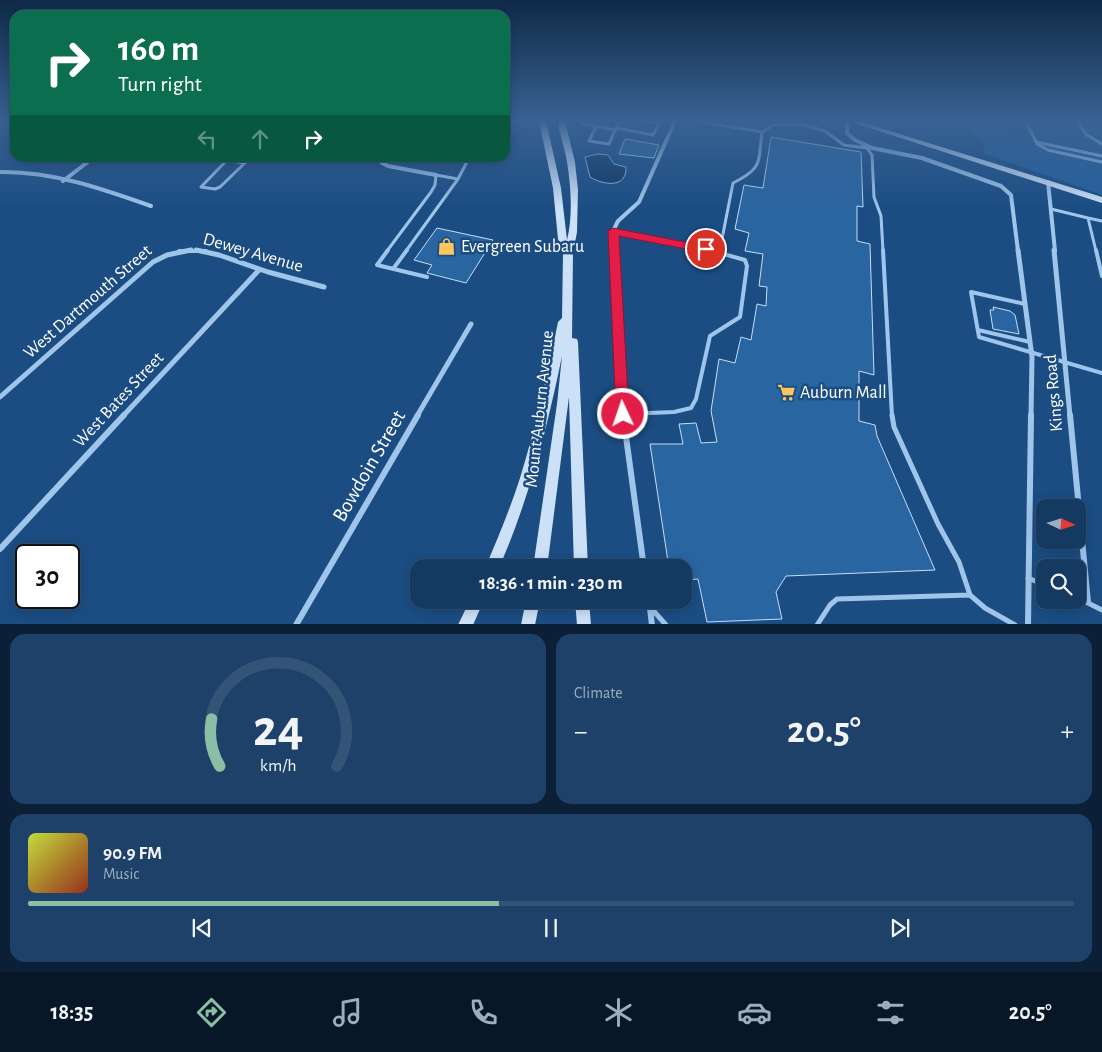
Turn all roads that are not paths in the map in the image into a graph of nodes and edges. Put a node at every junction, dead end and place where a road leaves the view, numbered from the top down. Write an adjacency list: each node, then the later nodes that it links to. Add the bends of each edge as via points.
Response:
1 (549, 150): 32 (main road, Mount Auburn Avenue, via 557,188 562,239)
2 (568, 150): 32 (main road, Mount Auburn Avenue, via 574,190 574,232)
3 (662, 150): 30 (street, via 639,202 618,221)
4 (760, 150): 33 (lane, via 752,173 733,183 721,244)
5 (869, 150): 56 (lane, via 872,155 874,197 881,216 894,427 959,562)
6 (878, 150): 40 (street, via 921,158 1008,191)
7 (948, 150): 19 (main road)
8 (956, 150): 19 (main road)
9 (1049, 150): 17 (lane)
10 (1074, 150): 11 (lane)
11 (1102, 156)
12 (89, 162): 23 (street)
13 (225, 162): 18 (lane, via 201,187 220,187)
14 (241, 162): 18 (lane)
15 (382, 162): 21 (street)
16 (467, 162): 22 (lane)
17 (1102, 162)
18 (245, 163)
19 (1015, 171): 24 (main road)
20 (0, 172): 23 (street, via 20,172)
21 (436, 175): 22 (lane); 34 (lane, via 435,185 377,265)
22 (458, 179): 34 (lane)
23 (63, 181): 26 (street)
24 (1048, 182): 25 (main road); 27 (street, Kings Road)
25 (1102, 200)
26 (151, 206)
27 (1051, 209): 28 (lane); 45 (street, Kings Road)
28 (1088, 218): 29 (lane); 36 (lane)
29 (1102, 221)
30 (613, 231): 33 (lane); 48 (street)
31 (174, 251): 35 (street, Dewey Avenue, via 193,249 214,253); 47 (street, West Dartmouth Street, via 153,262)
32 (568, 253): 39 (main road, Mount Auburn Avenue)
33 (724, 253): 48 (lane, via 744,260 747,266 740,317 731,324 716,328 710,336 696,399 691,408)
34 (392, 269): 37 (lane)
35 (259, 270): 38 (street, Dewey Avenue); 49 (street, West Bates Street)
36 (1102, 276)
37 (428, 277)
38 (324, 287)
39 (568, 294): 50 (main road, via 538,438); 51 (main road, Mount Auburn Avenue, via 563,404); 52 (main road, via 575,368)
40 (1025, 304): 42 (lane, via 971,292); 43 (street)
41 (471, 324): 64 (street, Bowdoin Street)
42 (978, 330): 43 (lane); 44 (lane, via 979,337)
43 (1030, 342): 44 (street)
44 (1031, 351): 45 (lane); 54 (street)
45 (1067, 362): 46 (lane); 57 (street, Kings Road)
46 (1102, 373)
47 (0, 396)
48 (623, 414): 53 (street)
49 (0, 549)
50 (496, 559)
51 (541, 559)
52 (580, 559)
53 (643, 559)
54 (1028, 578): 55 (lane); 72 (street)
55 (1036, 581)
56 (970, 595): 70 (lane, via 837,599); 71 (lane, via 984,608)
57 (1088, 602): 63 (lane)
58 (472, 609): 65 (main road)
59 (531, 609): 66 (main road)
60 (583, 609): 67 (main road)
61 (650, 609): 68 (street)
62 (654, 609): 69 (lane)
63 (1102, 610)
64 (296, 624)
65 (465, 624)
66 (528, 624)
67 (584, 624)
68 (652, 624)
69 (666, 624)
70 (817, 624)
71 (1015, 624)
72 (1028, 624)

